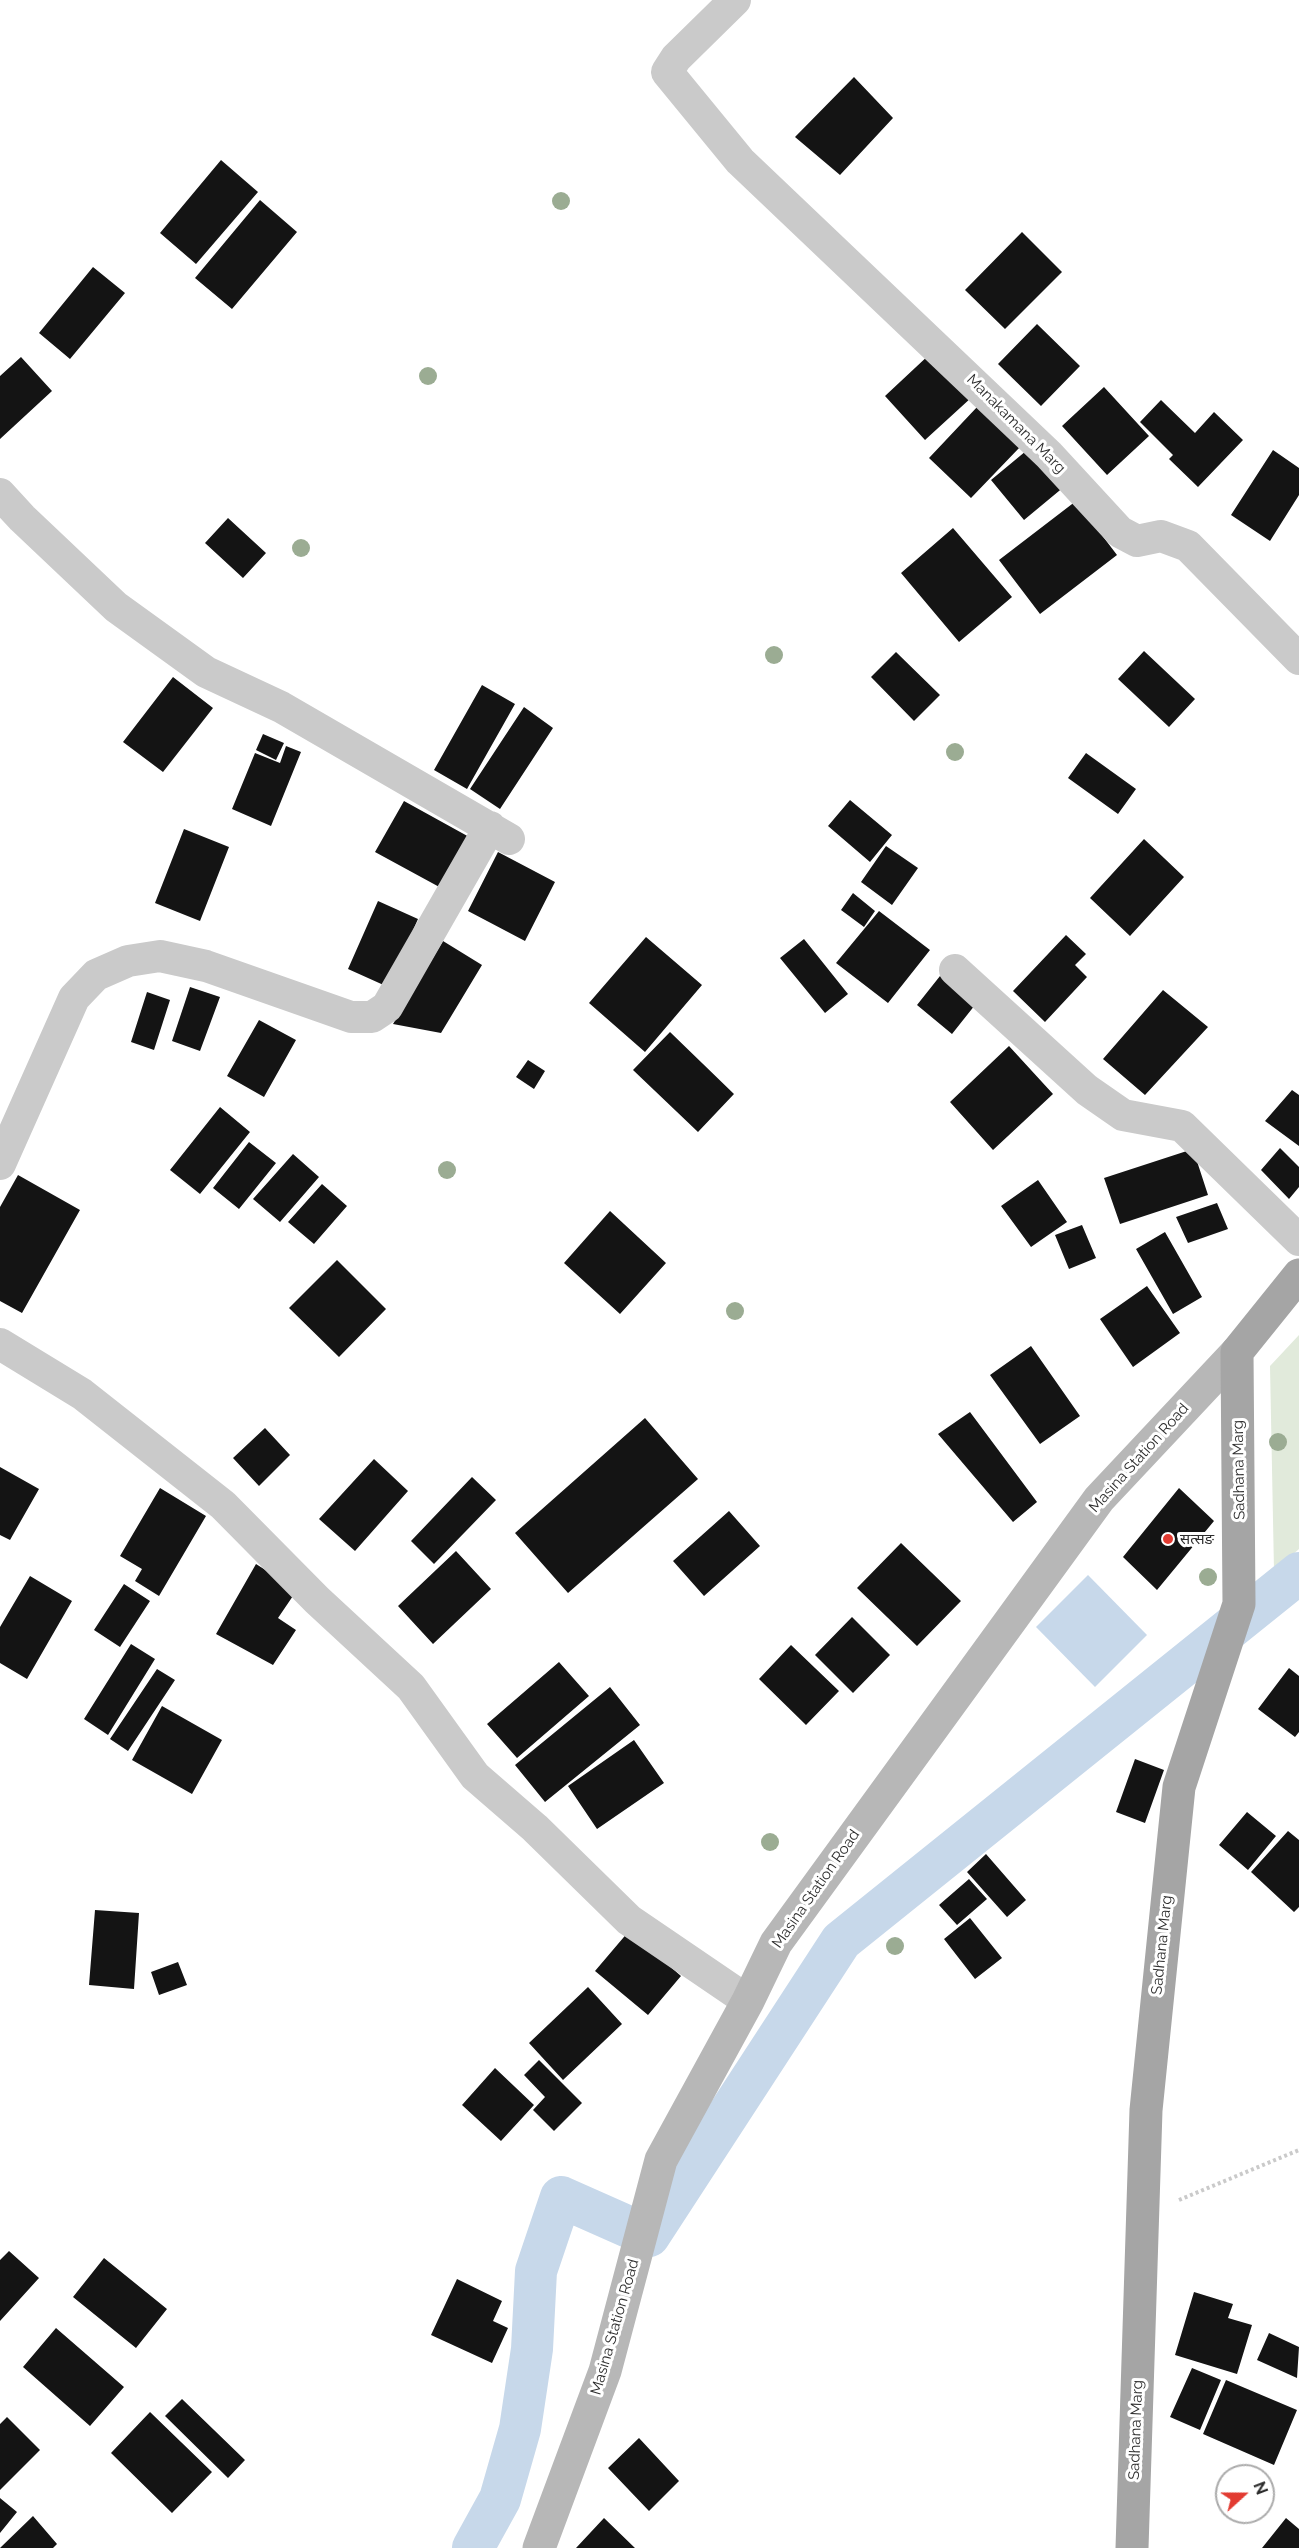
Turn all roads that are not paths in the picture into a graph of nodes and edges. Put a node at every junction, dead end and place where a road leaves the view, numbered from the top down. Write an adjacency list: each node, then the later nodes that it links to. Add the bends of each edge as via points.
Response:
1 (735, 0): 3 (street, Manakamana Marg, via 676,58 668,72 740,161 1049,455 1120,532 1137,541 1161,536 1188,546)
2 (0, 495): 5 (street, via 116,607 206,672 281,707 500,833 387,1007 372,1017 351,1017 206,966 160,956 128,961 96,975 74,998)
3 (1299, 659)
4 (955, 970): 6 (street, via 1087,1090 1123,1115 1182,1126)
5 (0, 1164)
6 (1299, 1240)
7 (1299, 1275): 9 (main road)
8 (0, 1344): 10 (street, via 82,1394 223,1505 411,1687 475,1776 629,1920)
9 (1237, 1352): 10 (street, Masina Station Road, via 1098,1499 776,1943); 12 (main road, Sadhana Marg, via 1239,1604 1179,1787 1146,2110)
10 (748, 2001): 11 (street, Masina Station Road, via 661,2160 605,2371)
11 (539, 2548)
12 (1132, 2548)

